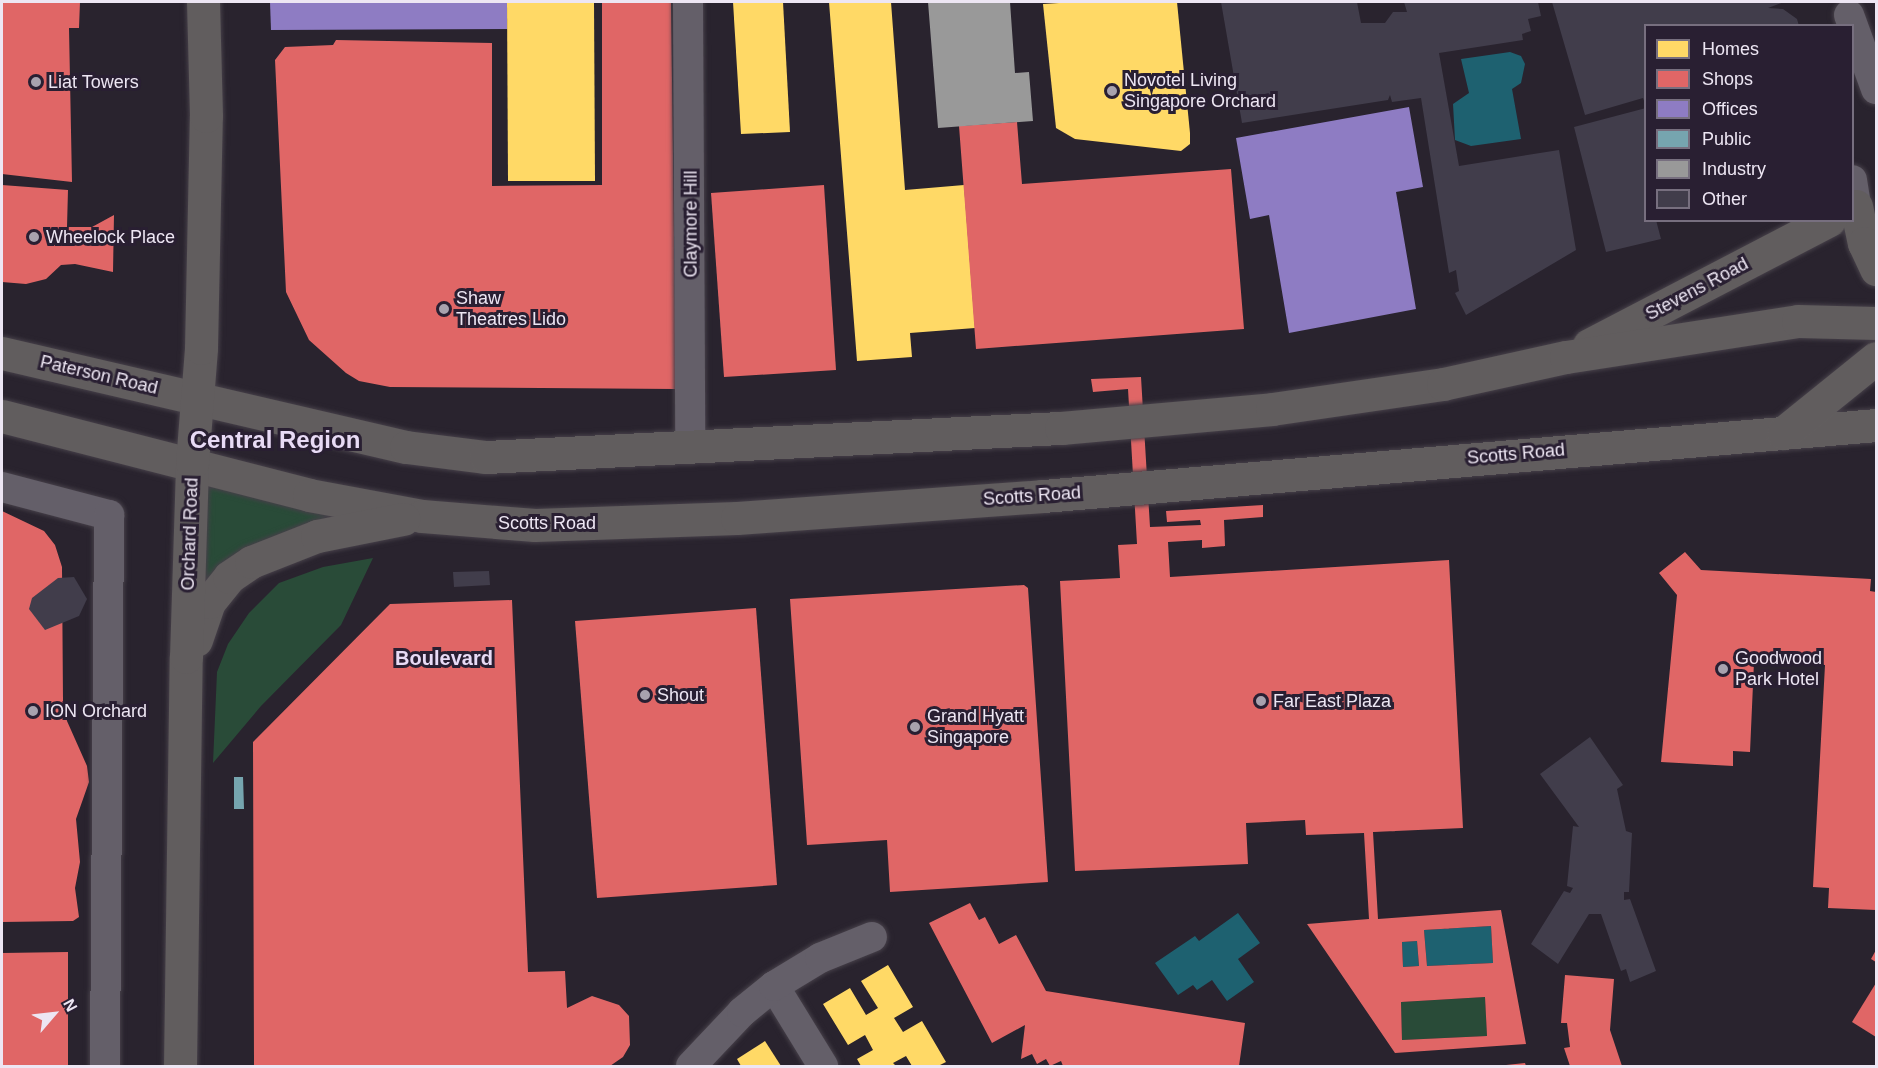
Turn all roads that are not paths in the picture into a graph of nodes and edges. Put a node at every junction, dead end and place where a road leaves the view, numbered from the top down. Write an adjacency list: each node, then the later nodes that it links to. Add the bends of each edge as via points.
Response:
1 (204, 2): 12 (main road, Orchard Road, via 206,116)
2 (688, 2): 16 (street, Claymore Hill)
3 (1854, 30): 4 (street)
4 (1876, 89)
5 (1854, 206): 7 (main road)
6 (1816, 222): 10 (main road, Stevens Road)
7 (1876, 269)
8 (1876, 323): 10 (main road, via 1798,321)
9 (2, 353): 12 (main road, Paterson Road)
10 (1566, 357): 16 (main road, via 1443,384 1272,409 1062,428)
11 (1876, 358): 15 (main road)
12 (197, 398): 16 (main road, via 406,447 486,457); 17 (main road, Orchard Road)
13 (2, 416): 17 (main road)
14 (1876, 425): 15 (main road, Scotts Road)
15 (1783, 433): 19 (main road, Scotts Road, via 737,518 535,525)
16 (690, 447)
17 (192, 463): 19 (main road, Scotts Road, via 309,495); 20 (main road, Orchard Road)
18 (2, 487): 23 (street, via 109,516)
19 (422, 516): 20 (main road, via 317,536 251,562 229,577 209,602)
20 (186, 667): 24 (main road, Orchard Road)
21 (872, 937): 22 (street, via 820,958)
22 (774, 986): 25 (street, via 742,1012); 26 (street)
23 (105, 1066)
24 (180, 1066)
25 (691, 1066)
26 (823, 1066)

